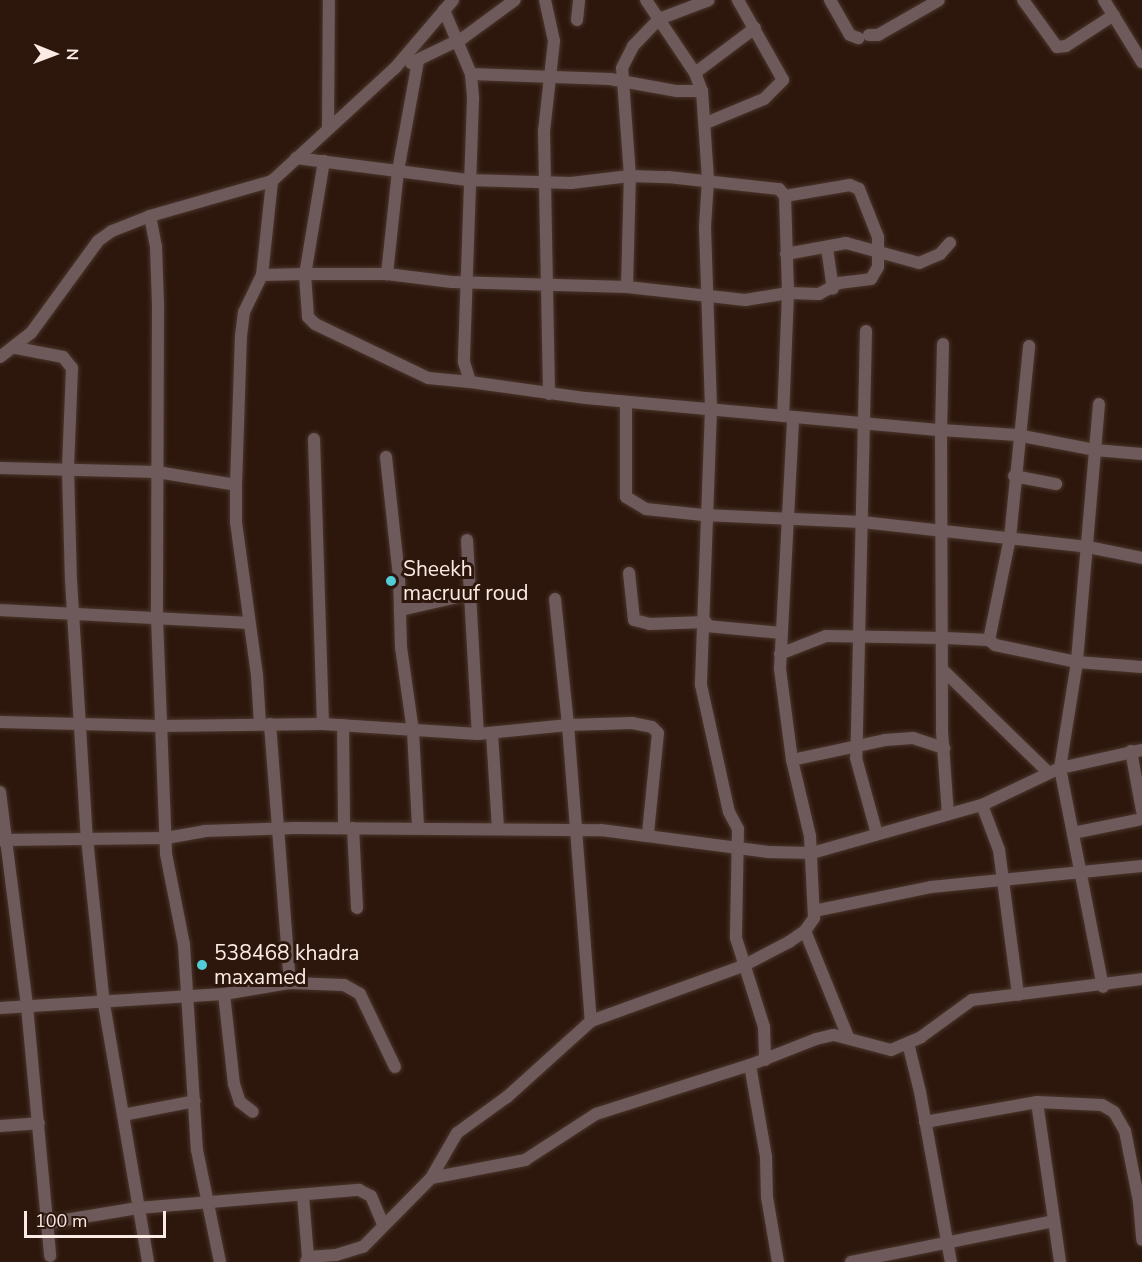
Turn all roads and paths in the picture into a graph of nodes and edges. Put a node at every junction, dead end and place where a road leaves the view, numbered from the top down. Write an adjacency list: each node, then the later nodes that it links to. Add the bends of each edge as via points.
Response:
1 (329, 0): 28 (street)
2 (453, 0): 13 (street)
3 (514, 0): 18 (street, via 477,30)
4 (544, 0): 24 (street, via 554,41)
5 (579, 0): 16 (street)
6 (646, 0): 15 (street)
7 (709, 0): 15 (street)
8 (738, 0): 17 (street)
9 (830, 0): 10 (street, via 850,35 863,37 878,35)
10 (939, 0)
11 (1023, 0): 14 (street, via 1057,47 1066,46)
12 (1104, 0): 14 (street)
13 (444, 10): 18 (street); 21 (street)
14 (1114, 15): 20 (street)
15 (659, 19): 22 (street); 25 (street, via 633,46 622,68)
16 (577, 20)
17 (755, 28): 22 (street); 27 (street, via 782,76 781,84 764,99)
18 (454, 41): 19 (street); 23 (street)
19 (418, 61): 21 (street); 31 (street)
20 (1142, 62)
21 (395, 68): 28 (street)
22 (695, 73): 26 (street)
23 (471, 74): 24 (street); 33 (street)
24 (550, 76): 25 (street); 36 (street, via 544,131)
25 (624, 82): 26 (street); 32 (street)
26 (702, 91): 27 (street)
27 (706, 123): 34 (street)
28 (327, 129): 29 (street)
29 (296, 159): 30 (street); 35 (street)
30 (324, 161): 31 (street); 43 (street)
31 (398, 171): 33 (street); 44 (street)
32 (630, 176): 34 (street); 36 (street); 48 (street)
33 (468, 180): 36 (street); 46 (street)
34 (708, 180): 37 (street, via 779,189); 51 (street, via 705,227)
35 (272, 181): 38 (street); 45 (street)
36 (546, 182): 47 (street)
37 (785, 196): 41 (street, via 850,185 859,189 876,224); 42 (street)
38 (150, 216): 55 (street, via 98,241 62,294); 72 (street, via 156,247 158,303)
39 (950, 243): 41 (street, via 940,254 919,262)
40 (827, 248): 41 (street, via 846,243); 42 (street); 49 (street)
41 (879, 250): 49 (street, via 878,267 871,279 839,283)
42 (786, 254): 50 (street)
43 (304, 274): 44 (street); 45 (street); 57 (street, via 308,316 315,324 420,375)
44 (387, 274): 46 (street)
45 (262, 275): 75 (street, via 244,312 241,336)
46 (469, 281): 47 (street); 57 (street, via 464,362)
47 (549, 284): 48 (street); 58 (street)
48 (627, 287): 51 (street)
49 (832, 289): 50 (street, via 804,296)
50 (788, 292): 51 (street, via 745,300); 62 (street)
51 (710, 296): 61 (street)
52 (866, 331): 63 (street)
53 (942, 344): 64 (street)
54 (1029, 346): 65 (street)
55 (16, 348): 56 (street); 71 (street, via 69,361 72,368)
56 (0, 357)
57 (470, 382): 58 (street)
58 (549, 394): 59 (street)
59 (626, 402): 61 (street); 76 (street, via 626,496 646,508)
60 (1099, 404): 67 (street)
61 (711, 409): 62 (street); 76 (street)
62 (788, 416): 63 (street); 77 (street)
63 (863, 422): 64 (street); 78 (street)
64 (941, 430): 65 (street); 79 (street)
65 (1017, 435): 67 (street); 73 (street)
66 (314, 439): 104 (street)
67 (1095, 450): 68 (street); 82 (street)
68 (1142, 454)
69 (386, 457): 88 (street)
70 (0, 468): 71 (street)
71 (68, 469): 72 (street); 89 (street)
72 (157, 472): 75 (street); 90 (street)
73 (1014, 476): 74 (street); 80 (street)
74 (1056, 484)
75 (236, 485): 91 (street, via 236,522)
76 (709, 516): 77 (street); 92 (street)
77 (787, 519): 78 (street); 93 (street)
78 (862, 522): 79 (street); 94 (street)
79 (942, 531): 80 (street); 95 (street, via 940,602)
80 (1010, 538): 82 (street); 96 (street)
81 (467, 540): 85 (street)
82 (1088, 547): 83 (street); 98 (street)
83 (1142, 558)
84 (629, 573): 92 (street, via 634,620 650,624)
85 (470, 594): 88 (street); 110 (street)
86 (555, 599): 106 (street)
87 (0, 610): 89 (street)
88 (400, 610): 108 (street)
89 (73, 614): 90 (street); 102 (street)
90 (157, 618): 91 (street); 107 (street)
91 (249, 623): 103 (street)
92 (706, 624): 93 (street); 132 (street, via 701,685 729,812 736,819)
93 (782, 633): 97 (street)
94 (857, 636): 95 (street); 97 (street, via 826,636); 111 (street)
95 (945, 638): 96 (street); 100 (street)
96 (989, 640): 98 (street, via 995,645)
97 (780, 654): 114 (street)
98 (1077, 662): 99 (street); 115 (street)
99 (1142, 667)
100 (944, 671): 112 (street); 115 (street)
101 (0, 722): 102 (street)
102 (77, 724): 107 (street); 129 (street)
103 (265, 724): 104 (street); 107 (street); 121 (street)
104 (323, 724): 105 (street)
105 (343, 725): 108 (street); 122 (street)
106 (568, 725): 109 (street); 125 (street); 126 (street, via 632,723 652,727 658,733)
107 (160, 726): 130 (street)
108 (413, 731): 110 (street); 123 (street)
109 (492, 733): 110 (street); 124 (street)
110 (478, 734)
111 (857, 745): 112 (street, via 912,738); 114 (street); 128 (street, via 856,758)
112 (944, 748): 119 (street)
113 (1136, 751): 115 (street); 118 (street)
114 (792, 760): 133 (street, via 802,792)
115 (1054, 770): 117 (street); 127 (street)
116 (0, 792): 131 (street)
117 (982, 805): 119 (street); 136 (street, via 997,843)
118 (1142, 812)
119 (948, 814): 128 (street)
120 (1142, 819): 127 (street)
121 (278, 828): 122 (street); 130 (street, via 204,831); 142 (street)
122 (349, 828): 123 (street); 137 (street)
123 (418, 828): 124 (street)
124 (498, 829): 125 (street)
125 (575, 830): 126 (street); 150 (street, via 582,868)
126 (648, 833): 132 (street)
127 (1073, 833): 135 (street)
128 (877, 834): 133 (street)
129 (87, 838): 130 (street); 131 (street); 147 (street)
130 (166, 838): 144 (street, via 184,945)
131 (3, 840): 148 (street)
132 (739, 847): 133 (street); 140 (street, via 736,938)
133 (812, 853): 138 (street)
134 (1142, 866): 135 (street)
135 (1081, 870): 136 (street); 143 (street)
136 (1003, 878): 138 (street, via 931,887); 146 (street)
137 (357, 908)
138 (814, 911): 139 (street)
139 (805, 931): 140 (street); 151 (street)
140 (743, 966): 150 (street); 153 (street, via 764,1027)
141 (1142, 979): 143 (street)
142 (290, 983): 145 (street); 155 (street, via 352,987 360,994)
143 (1103, 987): 146 (street)
144 (187, 994): 145 (street); 147 (street); 156 (street)
145 (224, 994): 158 (street, via 234,1084 240,1102)
146 (1018, 995): 152 (street, via 972,1000)
147 (104, 1004): 148 (street); 159 (street)
148 (27, 1006): 149 (street); 161 (street)
149 (0, 1008)
150 (591, 1021): 163 (street, via 507,1096 457,1133)
151 (848, 1037): 152 (street, via 882,1050); 153 (street, via 816,1039)
152 (908, 1042): 160 (street)
153 (765, 1060): 154 (street)
154 (750, 1065): 163 (street, via 596,1114 525,1161); 177 (street, via 766,1157 767,1197)
155 (395, 1067)
156 (195, 1101): 159 (street); 166 (street, via 197,1150)
157 (1037, 1102): 160 (street); 165 (street, via 1102,1105 1114,1112 1125,1131); 168 (street)
158 (253, 1112)
159 (123, 1115): 167 (street)
160 (925, 1122): 172 (street)
161 (39, 1123): 162 (street); 169 (street)
162 (0, 1126)
163 (431, 1178): 170 (street)
164 (303, 1196): 166 (street); 170 (street, via 359,1190 371,1196); 174 (street)
165 (1141, 1202): 171 (street)
166 (207, 1203): 167 (street); 176 (street)
167 (138, 1209): 169 (street); 175 (street)
168 (1054, 1221): 172 (street); 180 (street)
169 (47, 1223): 173 (street)
170 (383, 1224): 174 (street, via 363,1247)
171 (1142, 1240)
172 (946, 1241): 178 (street); 179 (street)
173 (50, 1256)
174 (307, 1260)
175 (148, 1262)
176 (220, 1262)
177 (777, 1262)
178 (851, 1262)
179 (951, 1262)
180 (1060, 1262)

